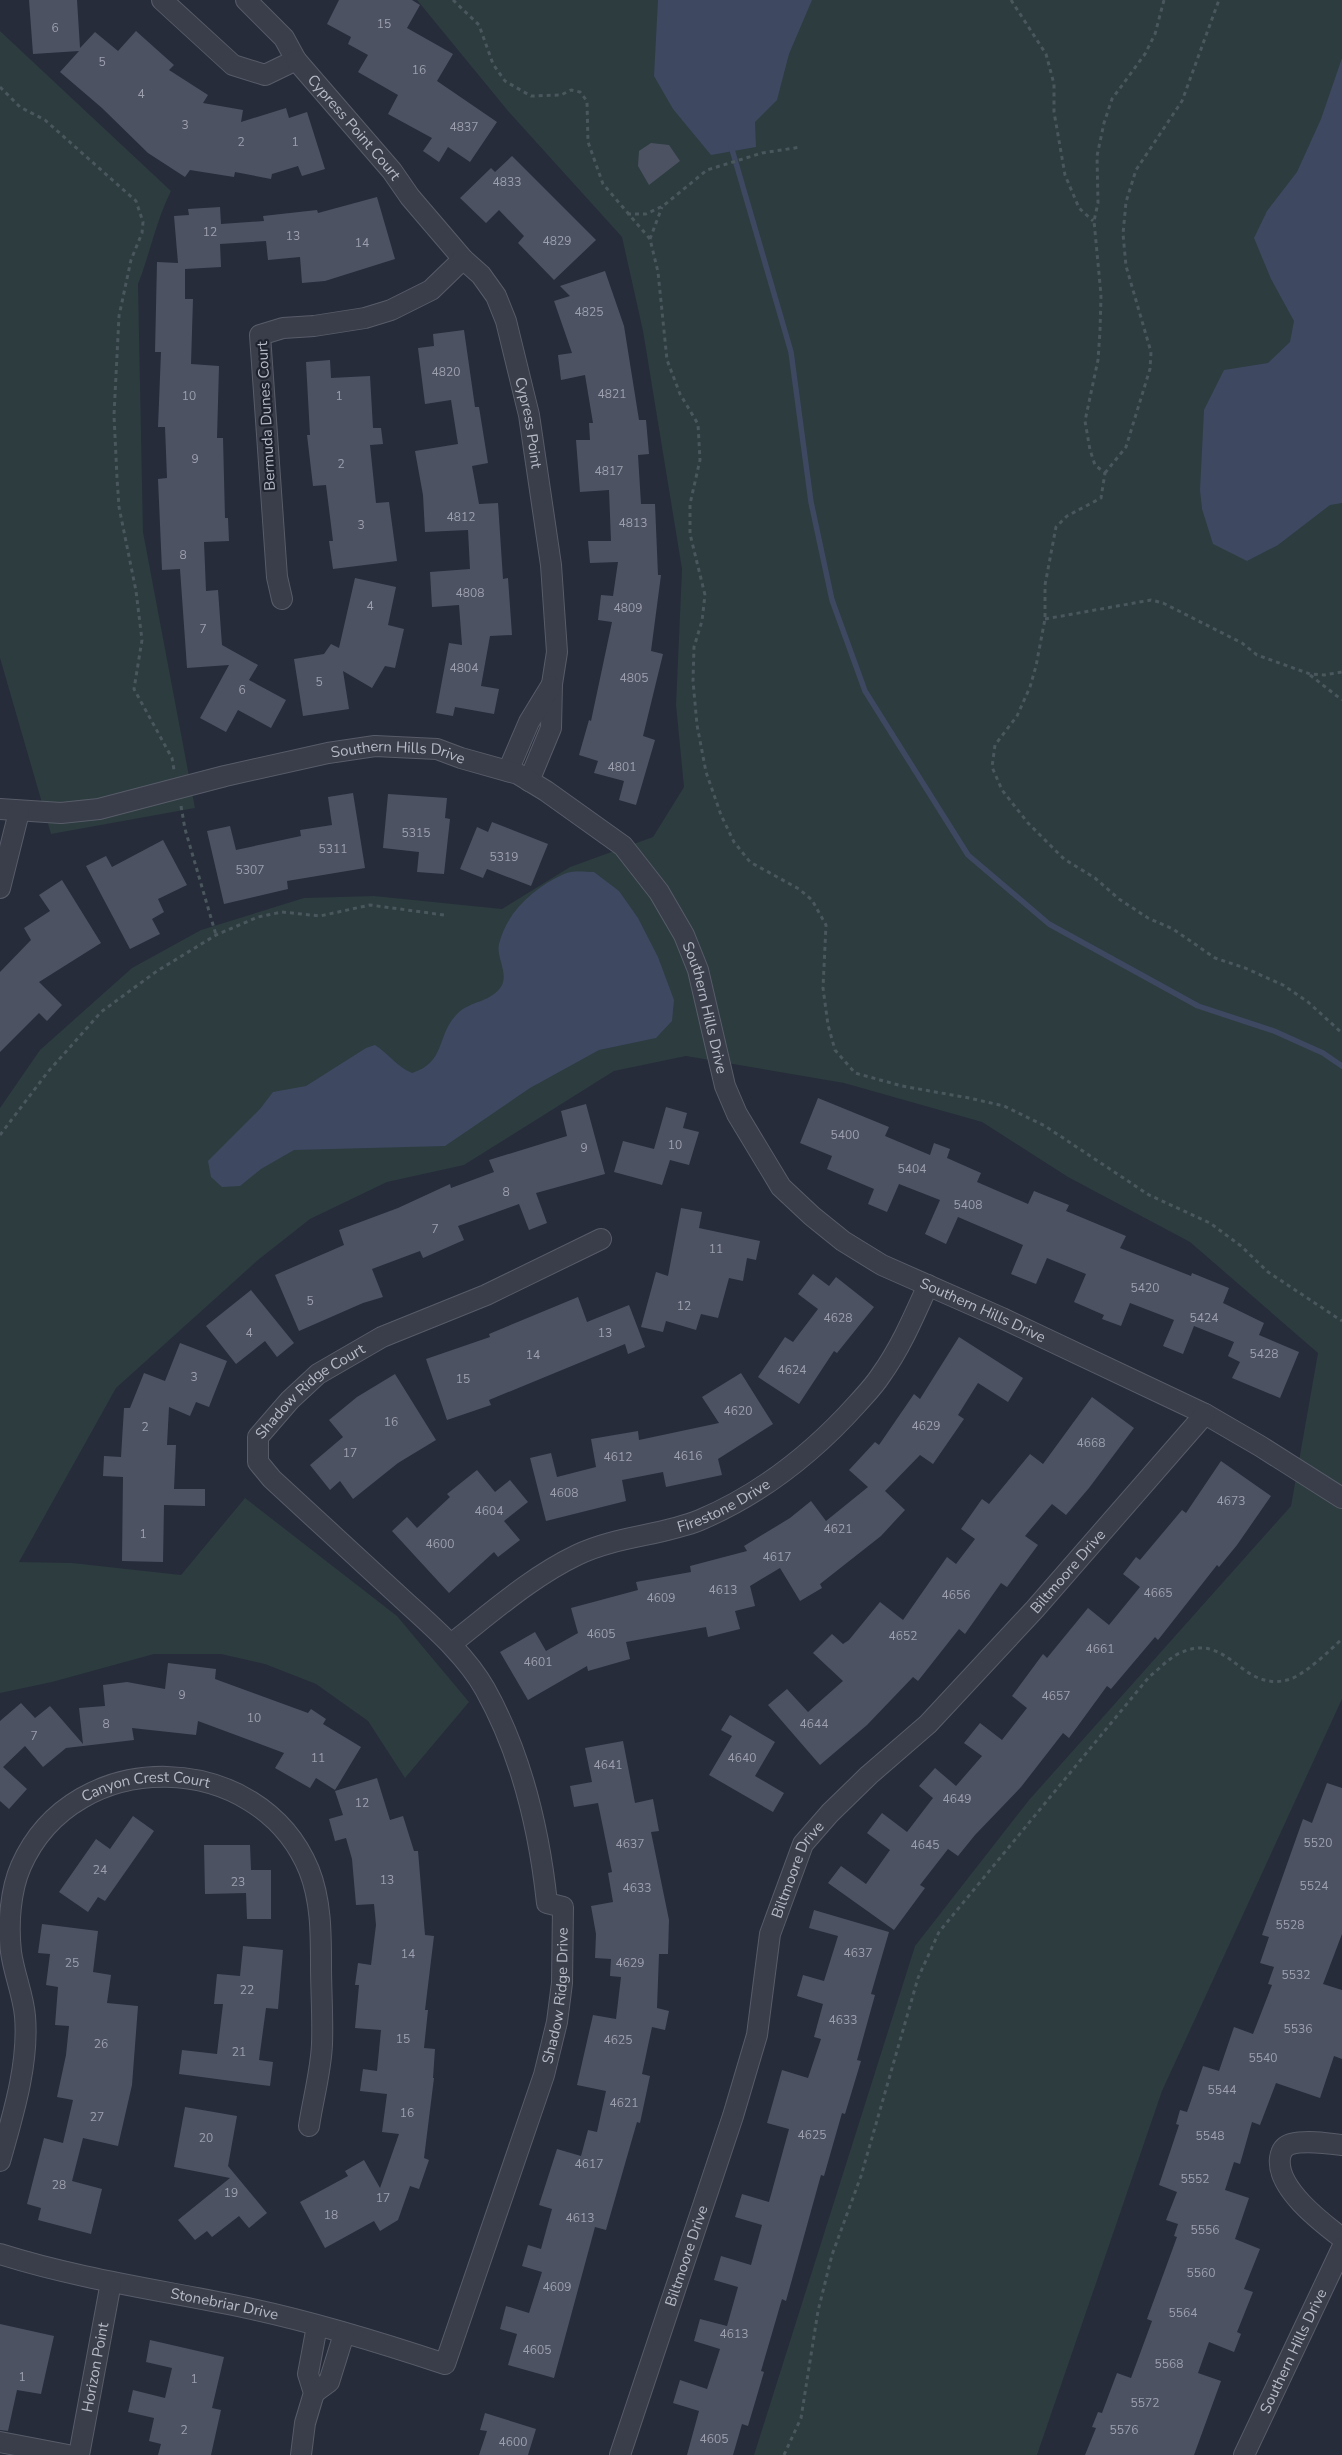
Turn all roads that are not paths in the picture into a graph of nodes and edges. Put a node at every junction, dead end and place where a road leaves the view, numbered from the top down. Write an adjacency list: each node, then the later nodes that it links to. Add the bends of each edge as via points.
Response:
1 (162, 0): 3 (street, Cypress Point Court, via 233,65 264,74)
2 (246, 0): 3 (street, Cypress Point Court, via 284,38)
3 (296, 60): 4 (street, Cypress Point Court)
4 (410, 196): 5 (street, Cypress Point)
5 (463, 259): 6 (street, Bermuda Dunes Court, via 431,290 391,310 364,318 283,328 260,335 276,569); 7 (street, Cypress Point, via 481,275 496,296 514,346 529,415 551,565 556,652)
6 (282, 598)
7 (552, 684): 8 (street, Cypress Point); 9 (street, Cypress Point, via 551,728)
8 (508, 771): 9 (street, Southern Hills Drive); 10 (street, Southern Hills Drive, via 437,749 375,746 253,769 98,809 61,813)
9 (529, 781): 13 (street, Southern Hills Drive, via 623,846 659,892 684,935 698,970 726,1086 737,1114 781,1187 843,1241 882,1265)
10 (10, 810): 11 (street)
11 (0, 888)
12 (601, 1239): 16 (street, Shadow Ridge Court, via 486,1294 382,1338 318,1374 271,1420 258,1438 258,1462 272,1479)
13 (928, 1285): 14 (street, Southern Hills Drive); 16 (street, Firestone Drive, via 903,1340 880,1376 843,1419 801,1460 765,1486 700,1520 601,1545 577,1555 542,1575)
14 (1205, 1414): 15 (street, Southern Hills Drive); 32 (street, Biltmoore Drive, via 1035,1609 928,1724 869,1775 803,1844 770,1934 757,2035 733,2116)
15 (1342, 1498)
16 (451, 1644): 26 (street, Shadow Ridge Drive, via 484,1688 513,1751 532,1808 547,1903 563,1907 564,1947 557,2022 544,2074)
17 (309, 2126): 19 (street, Canyon Crest Court, via 322,2045 321,1916 304,1859 286,1832 260,1808 224,1787 163,1776 139,1778 98,1788 54,1818 32,1847 14,1887 10,1938 25,2016 25,2040 15,2106)
18 (1342, 2145): 20 (street, via 1290,2144 1283,2150 1280,2162 1283,2178 1301,2202)
19 (0, 2161)
20 (1342, 2238)
21 (1342, 2248): 33 (street, Southern Hills Drive)
22 (0, 2254): 23 (street, Stonebriar Drive)
23 (111, 2282): 24 (street, Stonebriar Drive, via 254,2309); 30 (street, Horizon Point)
24 (317, 2326): 25 (street, Stonebriar Drive); 27 (street, via 308,2374)
25 (344, 2334): 26 (street, Stonebriar Drive); 27 (street, via 329,2382)
26 (445, 2364)
27 (314, 2393): 31 (street)
28 (0, 2442): 29 (street)
29 (68, 2455)
30 (80, 2455)
31 (301, 2455)
32 (620, 2455)
33 (1244, 2455)

